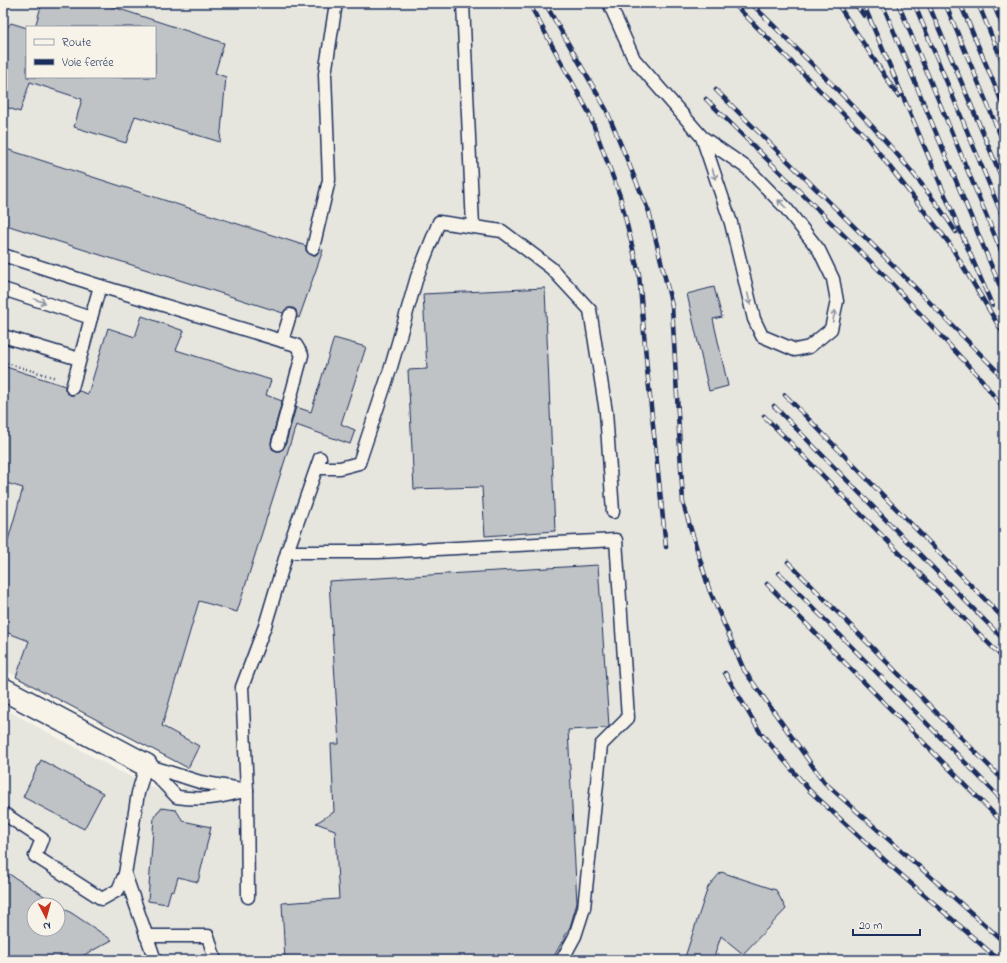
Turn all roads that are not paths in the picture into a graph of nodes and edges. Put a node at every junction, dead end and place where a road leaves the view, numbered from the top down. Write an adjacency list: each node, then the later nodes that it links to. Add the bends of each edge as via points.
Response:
1 (336, 3): 6 (lane, via 326,74 329,180)
2 (463, 3): 5 (lane)
3 (609, 3): 4 (lane, via 634,59)
4 (702, 137): 4 (lane, one-way to 4, via 732,223 754,319 762,336 795,350 808,347 831,329 837,301 832,279 819,250 785,207 747,168)
5 (473, 227): 17 (lane, via 502,231 551,268 590,310 606,412); 18 (lane, via 439,222 417,277 392,367 359,463 340,468 318,463)
6 (313, 248)
7 (6, 256): 8 (lane)
8 (100, 286): 11 (lane); 13 (lane)
9 (3, 289): 11 (lane, one-way to 11)
10 (290, 315): 13 (lane)
11 (91, 318): 14 (lane)
12 (3, 336): 14 (lane)
13 (282, 341): 16 (lane, via 296,345 302,355)
14 (79, 359): 15 (lane)
15 (72, 386)
16 (278, 444)
17 (613, 512)
18 (287, 552): 21 (lane, via 265,626 242,687); 28 (lane, via 378,552 616,540 628,718 601,745 584,908 575,936)
19 (3, 689): 20 (street)
20 (146, 765): 21 (lane, via 200,782); 21 (lane, via 177,797 202,800); 23 (lane, via 138,794)
21 (247, 790): 24 (lane)
22 (3, 813): 23 (lane, via 42,839 35,856 102,899 118,890)
23 (124, 874): 25 (lane)
24 (248, 897)
25 (146, 936): 26 (lane); 27 (lane, via 208,936)
26 (155, 960)
27 (215, 960)
28 (562, 960)

